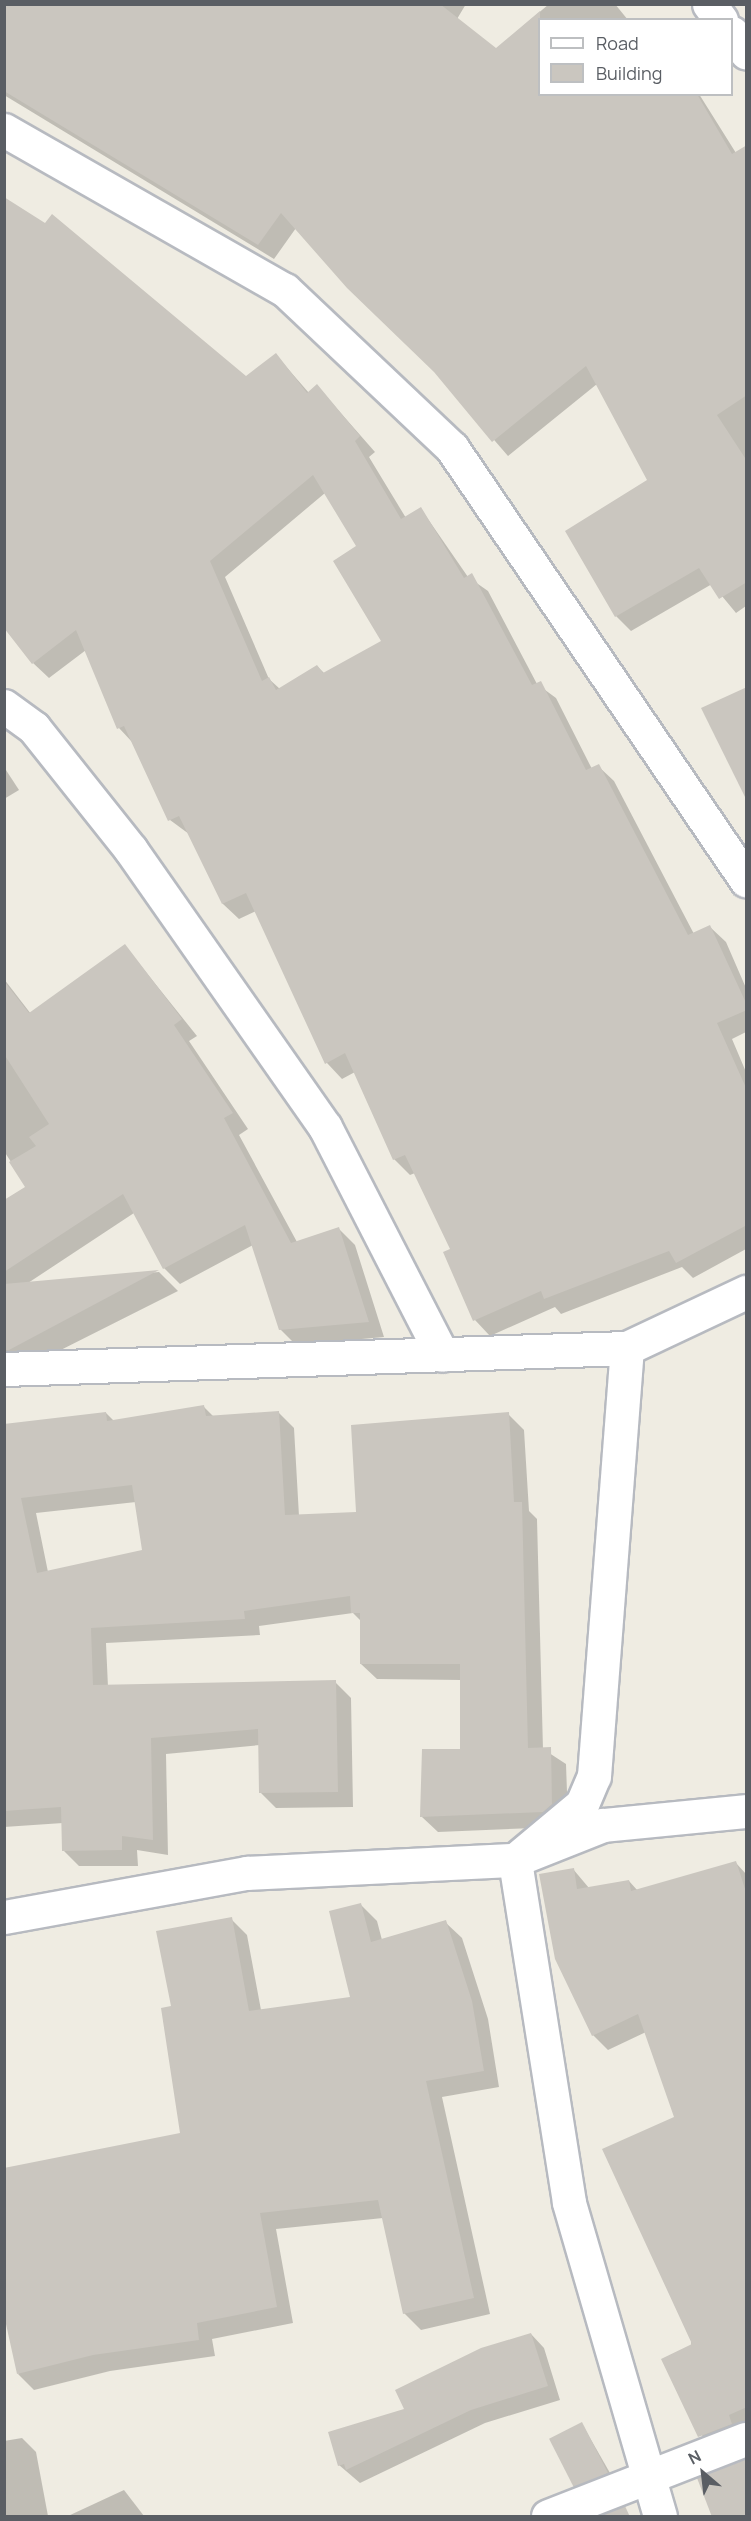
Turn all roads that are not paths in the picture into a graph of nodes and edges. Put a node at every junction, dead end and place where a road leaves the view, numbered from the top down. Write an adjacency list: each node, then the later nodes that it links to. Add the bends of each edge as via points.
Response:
1 (709, 4): 2 (street)
2 (720, 18)
3 (733, 34): 4 (street)
4 (747, 52)
5 (4, 130): 7 (street, via 285,290 453,448)
6 (4, 706): 10 (street, via 34,728 131,850 325,1127)
7 (747, 880)
8 (747, 1292): 9 (street)
9 (627, 1348): 10 (street); 13 (street, via 594,1776 582,1804)
10 (442, 1354): 11 (street)
11 (4, 1369)
12 (747, 1811): 13 (street, via 603,1825)
13 (515, 1860): 14 (street, via 247,1873); 16 (street, via 569,2202)
14 (4, 1917)
15 (747, 2439): 16 (street)
16 (647, 2476): 17 (street); 18 (street)
17 (548, 2517)
18 (660, 2517)

